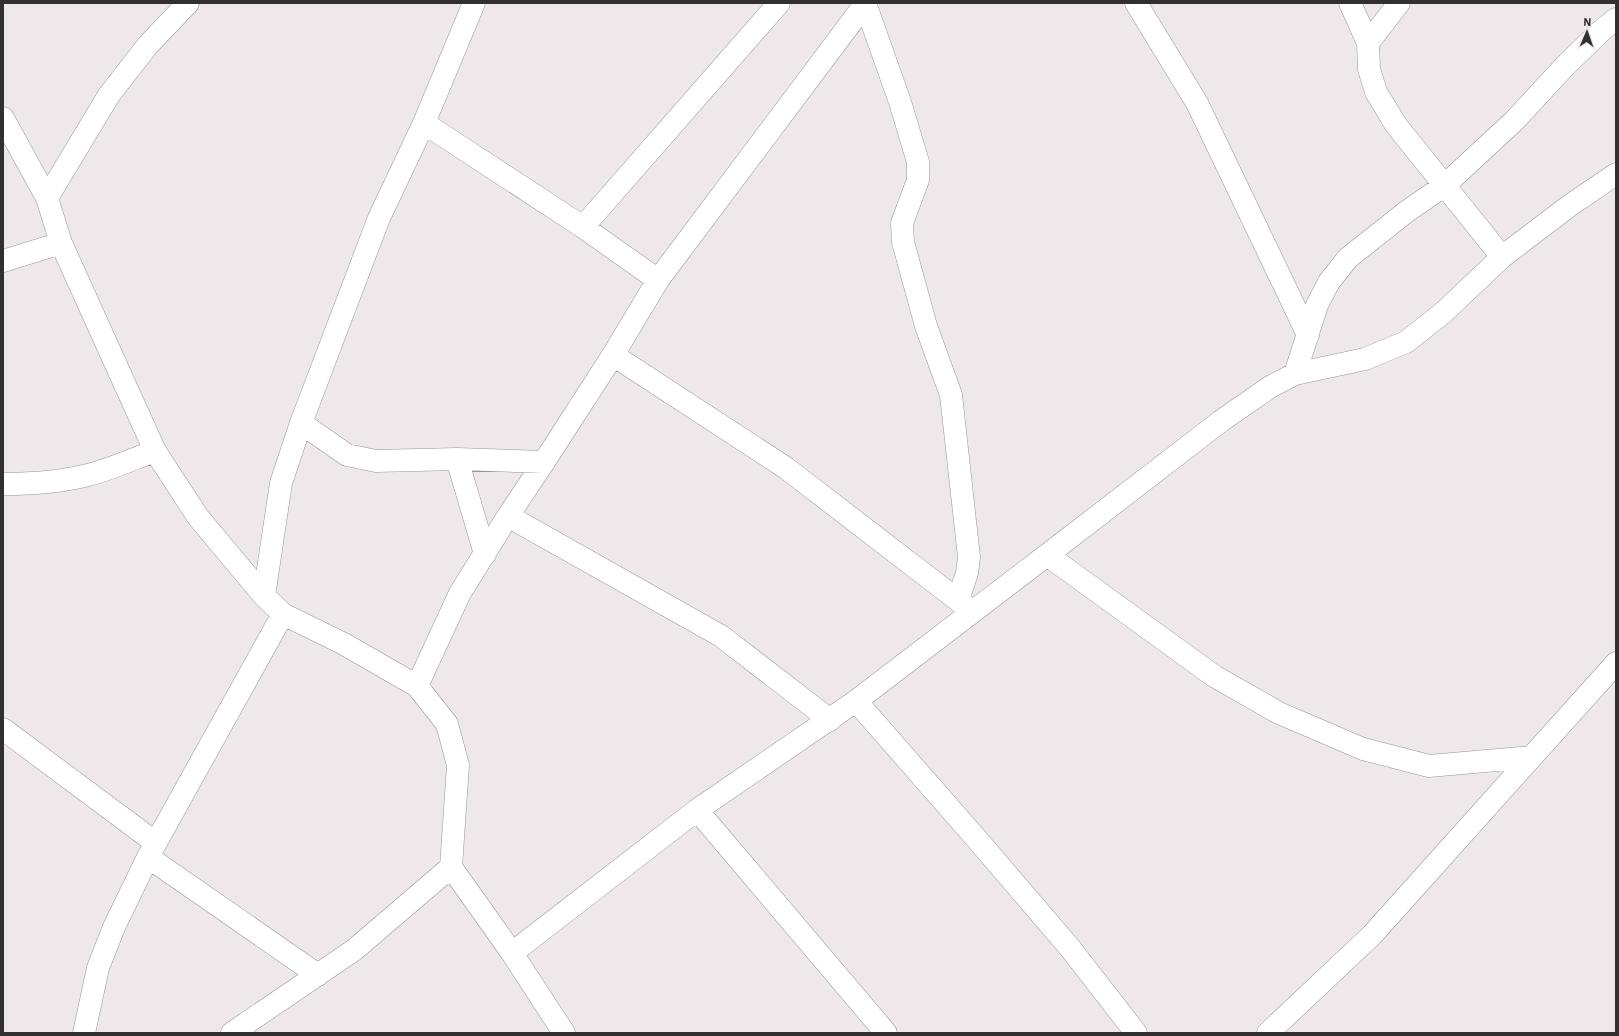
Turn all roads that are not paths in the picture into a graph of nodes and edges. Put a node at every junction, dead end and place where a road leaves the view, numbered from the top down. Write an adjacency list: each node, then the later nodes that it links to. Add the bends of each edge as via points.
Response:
1 (188, 3): 14 (street, via 148,45 110,95)
2 (474, 3): 11 (street)
3 (779, 3): 15 (street)
4 (865, 3): 19 (street); 32 (street, via 918,162 918,180 902,223 903,242 926,326 951,395 969,557)
5 (1136, 3): 20 (street, via 1197,103)
6 (1350, 3): 9 (street)
7 (1399, 3): 9 (street)
8 (1616, 19): 13 (street, via 1565,66 1514,121)
9 (1368, 43): 13 (street, via 1369,69 1376,92 1396,125)
10 (3, 118): 14 (street)
11 (424, 123): 15 (street); 23 (street, via 379,218)
12 (1616, 174): 17 (street)
13 (1445, 185): 17 (street); 20 (street, via 1348,258 1329,282 1317,304)
14 (47, 198): 16 (street)
15 (583, 227): 19 (street)
16 (61, 243): 18 (street); 24 (street)
17 (1502, 257): 22 (street, via 1444,312 1406,342 1365,359)
18 (3, 261)
19 (658, 280): 21 (street)
20 (1308, 335): 22 (street)
21 (613, 354): 26 (street); 32 (street, via 786,468)
22 (1295, 374): 30 (street, via 1270,387 1221,420)
23 (300, 423): 25 (street, via 347,454 368,460 400,462); 31 (street, via 280,483)
24 (155, 451): 27 (street, via 89,475); 31 (street, via 198,517)
25 (457, 459): 26 (street); 29 (street)
26 (544, 462): 28 (street)
27 (3, 484)
28 (508, 516): 29 (street); 37 (street, via 721,636)
29 (484, 554): 35 (street, via 460,593)
30 (1048, 555): 32 (street); 39 (street, via 1214,676 1278,713 1363,749 1429,766)
31 (264, 596): 33 (street)
32 (966, 606): 36 (street)
33 (283, 614): 35 (street, via 344,644); 41 (street)
34 (1615, 664): 39 (street)
35 (417, 686): 42 (street, via 447,724 458,765)
36 (856, 701): 37 (street); 49 (street, via 1065,943)
37 (830, 720): 40 (street)
38 (3, 729): 41 (street)
39 (1531, 757): 50 (street, via 1372,935)
40 (697, 810): 43 (street); 48 (street)
41 (152, 850): 44 (street); 45 (street, via 114,927 98,968)
42 (451, 867): 43 (street); 44 (street, via 354,950)
43 (512, 953): 47 (street)
44 (318, 975): 46 (street)
45 (84, 1033)
46 (234, 1033)
47 (564, 1033)
48 (886, 1033)
49 (1136, 1033)
50 (1268, 1033)

